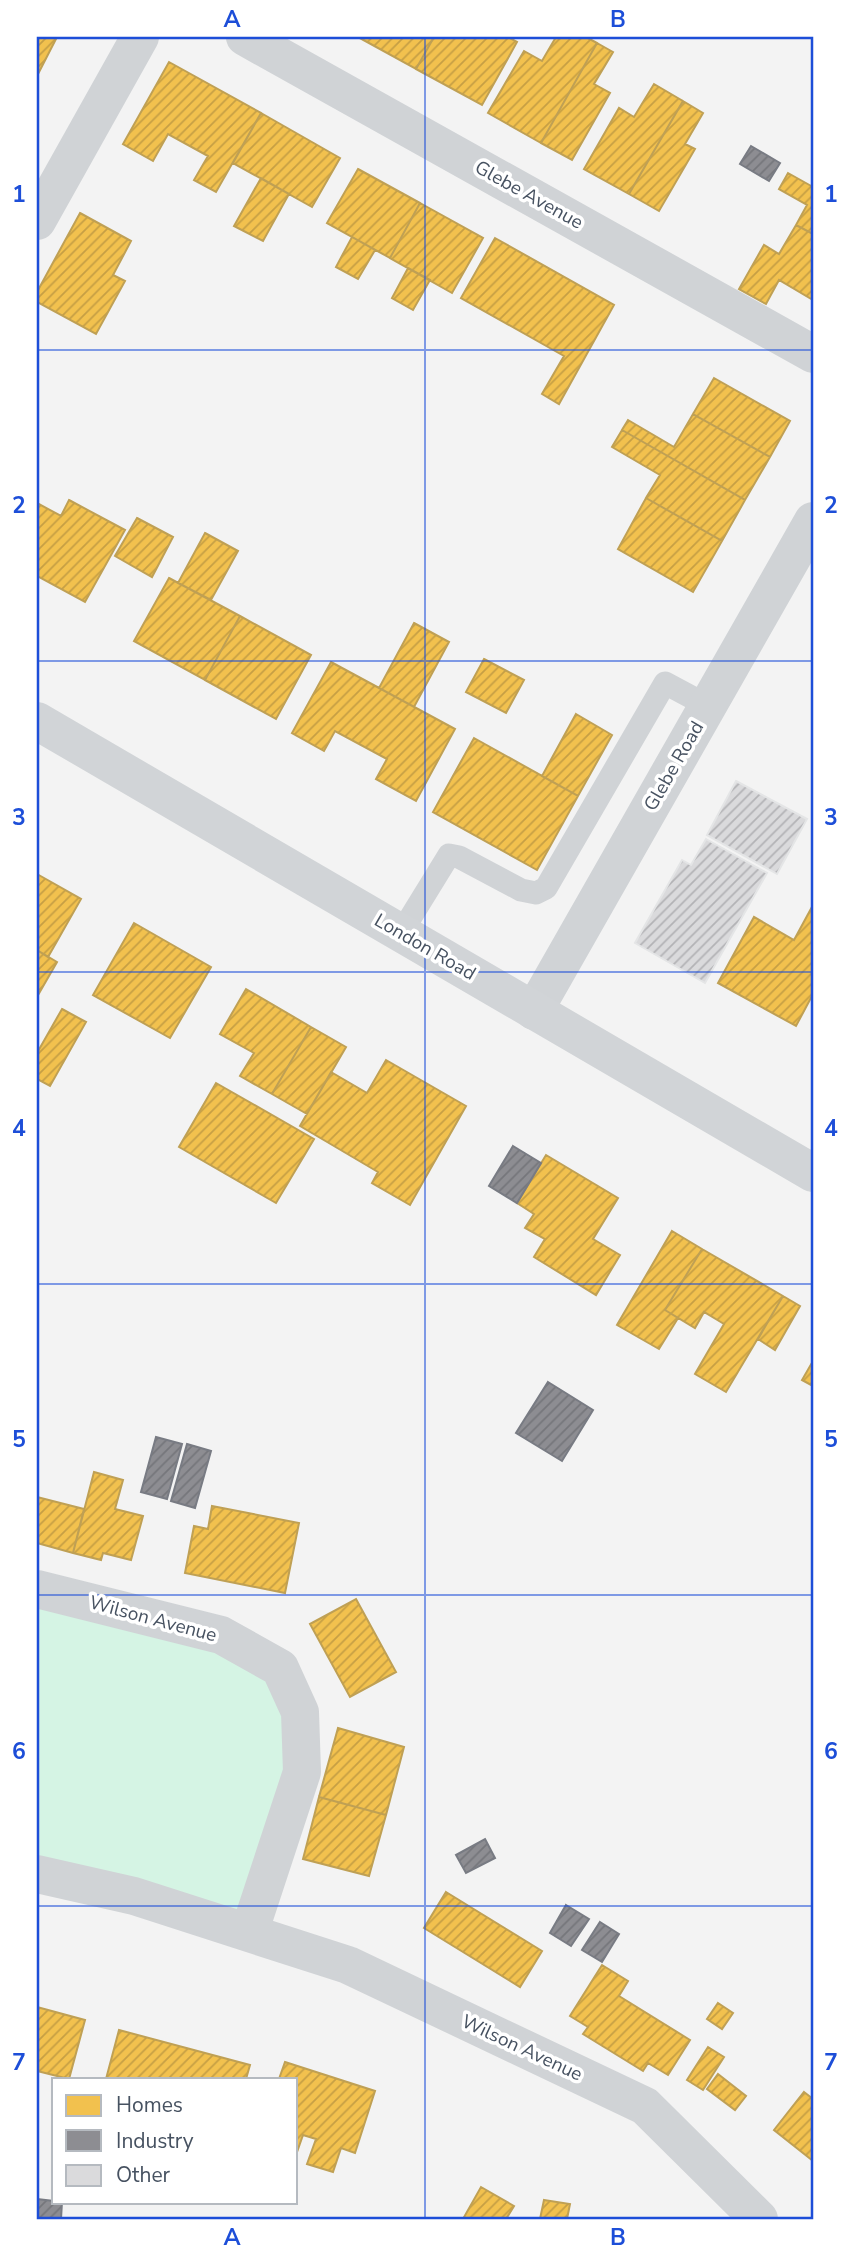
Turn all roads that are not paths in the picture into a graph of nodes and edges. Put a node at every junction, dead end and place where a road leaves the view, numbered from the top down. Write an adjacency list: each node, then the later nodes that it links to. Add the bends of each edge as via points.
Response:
1 (140, 37): 3 (street)
2 (245, 37): 4 (street, Glebe Avenue)
3 (37, 221)
4 (813, 354)
5 (813, 521): 6 (street, Glebe Road)
6 (708, 706): 8 (lane, via 665,683 546,888 536,893 521,890 449,855); 9 (street, Glebe Road)
7 (37, 721): 8 (main road, London Road)
8 (401, 933): 9 (main road, London Road)
9 (534, 1011): 10 (main road, London Road)
10 (813, 1173)
11 (37, 1589): 13 (street, Wilson Avenue, via 220,1635 280,1668 300,1712 302,1772)
12 (37, 1874): 13 (street, Wilson Avenue, via 134,1896)
13 (249, 1933): 14 (street, Wilson Avenue, via 348,1965 645,2106)
14 (759, 2219)

